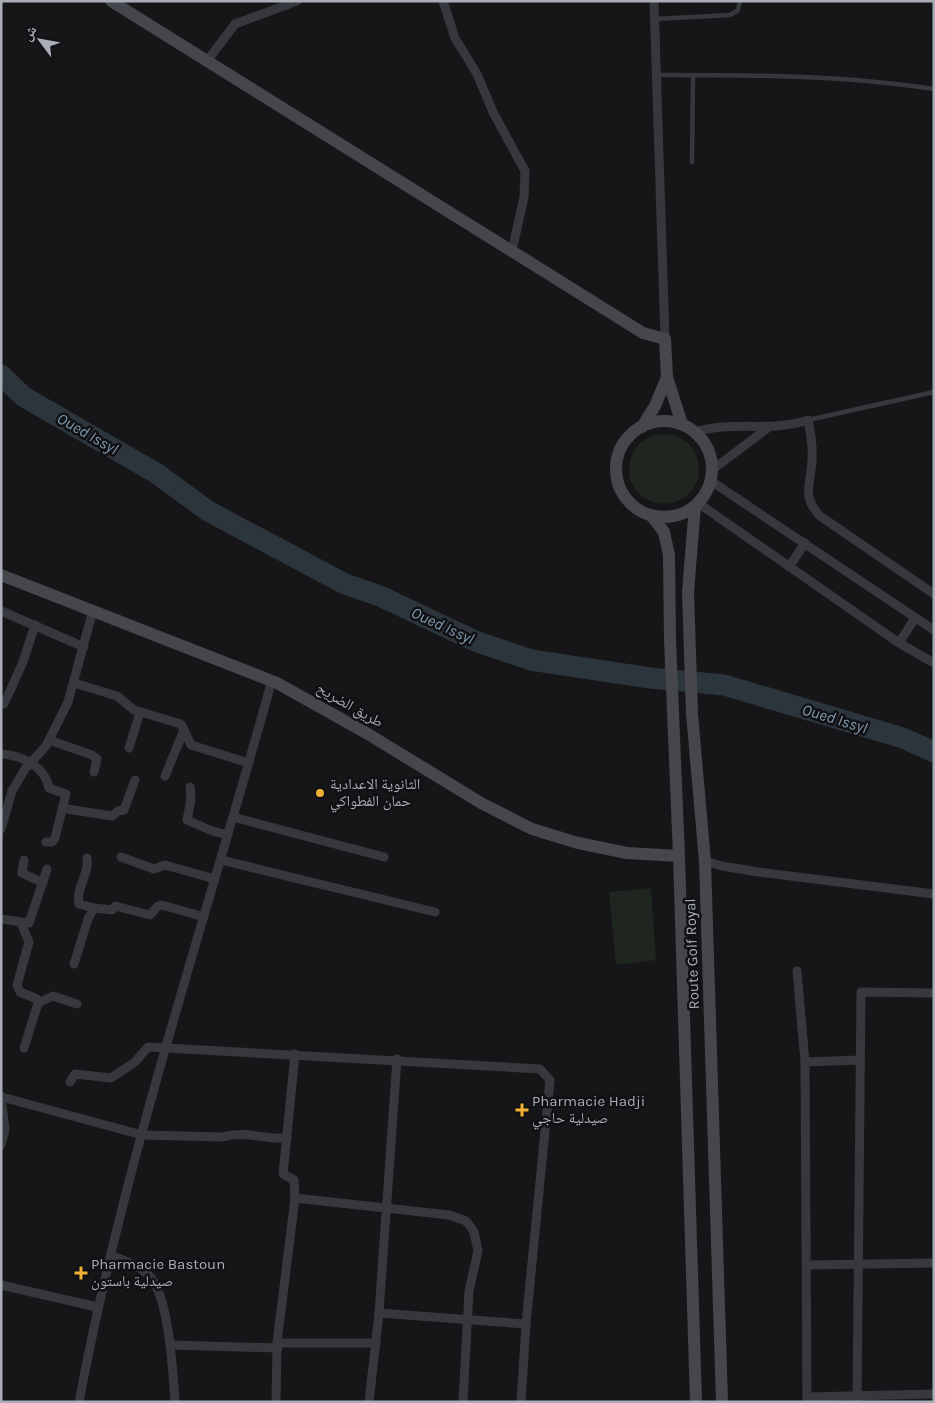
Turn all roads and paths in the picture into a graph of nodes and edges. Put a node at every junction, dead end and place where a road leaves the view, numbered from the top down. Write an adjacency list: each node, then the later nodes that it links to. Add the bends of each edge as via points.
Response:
1 (111, 1): 9 (street)
2 (277, 1): 7 (street)
3 (297, 1): 7 (street)
4 (443, 1): 14 (street, via 455,38 477,74 493,112 525,171 524,197)
5 (654, 1): 8 (street)
6 (740, 1): 8 (lane, via 738,10 730,15)
7 (271, 10): 9 (street, via 235,24)
8 (655, 19): 10 (street)
9 (207, 62): 14 (street)
10 (657, 75): 11 (lane); 15 (street)
11 (693, 75): 12 (lane, via 824,79); 13 (lane)
12 (934, 89)
13 (692, 162)
14 (512, 251): 15 (street, via 643,333)
15 (665, 339): 16 (street)
16 (667, 377): 19 (street); 20 (street)
17 (934, 392): 18 (lane)
18 (808, 420): 21 (street); 29 (street, via 812,447 808,497 812,507 820,516)
19 (682, 424): 20 (street, via 668,421); 22 (street)
20 (642, 426): 25 (street, via 622,446 617,474 627,500)
21 (768, 427): 22 (street, via 716,426); 23 (street)
22 (695, 432): 23 (street, via 708,449)
23 (712, 476): 24 (street); 26 (street)
24 (696, 505): 25 (street, via 674,516); 27 (street); 63 (street, Route Golf Royal, via 688,572 689,637)
25 (651, 515): 57 (street, Route Golf Royal, via 664,532 668,545)
26 (805, 543): 27 (street); 32 (street)
27 (789, 566): 35 (street)
28 (1, 575): 30 (street, طريق الضريح)
29 (934, 594)
30 (93, 610): 36 (street); 38 (street, طريق الضريح)
31 (1, 611): 33 (street)
32 (915, 618): 34 (street); 35 (street)
33 (35, 625): 36 (street); 40 (street, via 20,669 4,704)
34 (934, 630)
35 (899, 642): 37 (street)
36 (84, 647): 39 (street)
37 (932, 660)
38 (272, 680): 47 (street); 57 (street, طريق الضريح, via 481,803 532,829 627,853)
39 (74, 683): 41 (street, via 117,696); 43 (street)
40 (1, 704)
41 (140, 712): 42 (street, via 181,724); 44 (street)
42 (184, 730): 47 (street, via 191,745); 49 (street)
43 (49, 740): 46 (street); 48 (street, via 92,755 97,759)
44 (130, 748)
45 (1, 754): 46 (street)
46 (32, 762): 52 (street, via 50,788 66,794); 54 (street, via 12,791)
47 (249, 763): 53 (street)
48 (94, 772)
49 (165, 776)
50 (135, 780): 52 (street, via 124,810 112,816)
51 (190, 787): 55 (street, via 192,800 186,820)
52 (63, 806): 56 (street, via 55,838)
53 (233, 817): 55 (street); 59 (street)
54 (1, 830)
55 (228, 835): 62 (street)
56 (46, 842)
57 (679, 856): 112 (street, Route Golf Royal)
58 (121, 857): 65 (street, via 154,869 166,865)
59 (384, 857)
60 (87, 858): 68 (street, via 77,898 79,904)
61 (24, 860): 66 (street, via 22,873)
62 (221, 860): 65 (street); 69 (street)
63 (705, 861): 67 (street, via 758,872); 113 (street, Route Golf Royal)
64 (47, 869): 66 (street)
65 (215, 879): 70 (street)
66 (43, 883): 72 (street, via 29,923)
67 (934, 894)
68 (94, 908): 70 (street, via 112,910 116,906 150,916 158,906 162,906); 73 (street)
69 (435, 912)
70 (204, 917): 79 (street)
71 (1, 919): 72 (street)
72 (21, 923): 76 (street, via 29,942 17,985 20,992 37,999)
73 (74, 964)
74 (797, 971): 83 (street)
75 (934, 993): 82 (street, via 861,992)
76 (38, 1003): 77 (street, via 53,996); 78 (street)
77 (77, 1004)
78 (24, 1048)
79 (166, 1048): 80 (street); 84 (street, via 148,1047 134,1062 111,1078 75,1074); 86 (street)
80 (295, 1054): 81 (street); 87 (street)
81 (397, 1060): 90 (street); 99 (street, via 540,1069 550,1080)
82 (860, 1060): 83 (street); 92 (street)
83 (805, 1062): 94 (street)
84 (70, 1082)
85 (2, 1097): 86 (street); 88 (street, via 5,1130)
86 (142, 1135): 87 (street, via 223,1137 236,1133); 91 (street)
87 (288, 1138): 89 (street, via 283,1174 294,1180)
88 (1, 1146)
89 (295, 1198): 90 (street); 102 (street)
90 (385, 1209): 97 (street); 98 (street, via 456,1216 470,1226 478,1252 469,1291)
91 (111, 1255): 96 (street); 101 (street, via 139,1268 156,1286)
92 (858, 1263): 93 (street); 94 (street); 104 (street)
93 (934, 1263)
94 (807, 1264): 105 (street)
95 (1, 1285): 96 (street)
96 (97, 1307): 106 (street)
97 (379, 1313): 98 (street); 100 (street)
98 (469, 1319): 99 (street); 110 (street)
99 (526, 1324): 111 (street)
100 (376, 1343): 102 (street); 109 (street)
101 (170, 1345): 102 (street); 107 (street)
102 (278, 1345): 108 (street)
103 (934, 1394): 104 (street)
104 (857, 1398): 105 (street)
105 (807, 1399)
106 (79, 1402)
107 (175, 1402)
108 (276, 1402)
109 (369, 1402)
110 (463, 1402)
111 (521, 1402)
112 (696, 1402)
113 (722, 1402)

